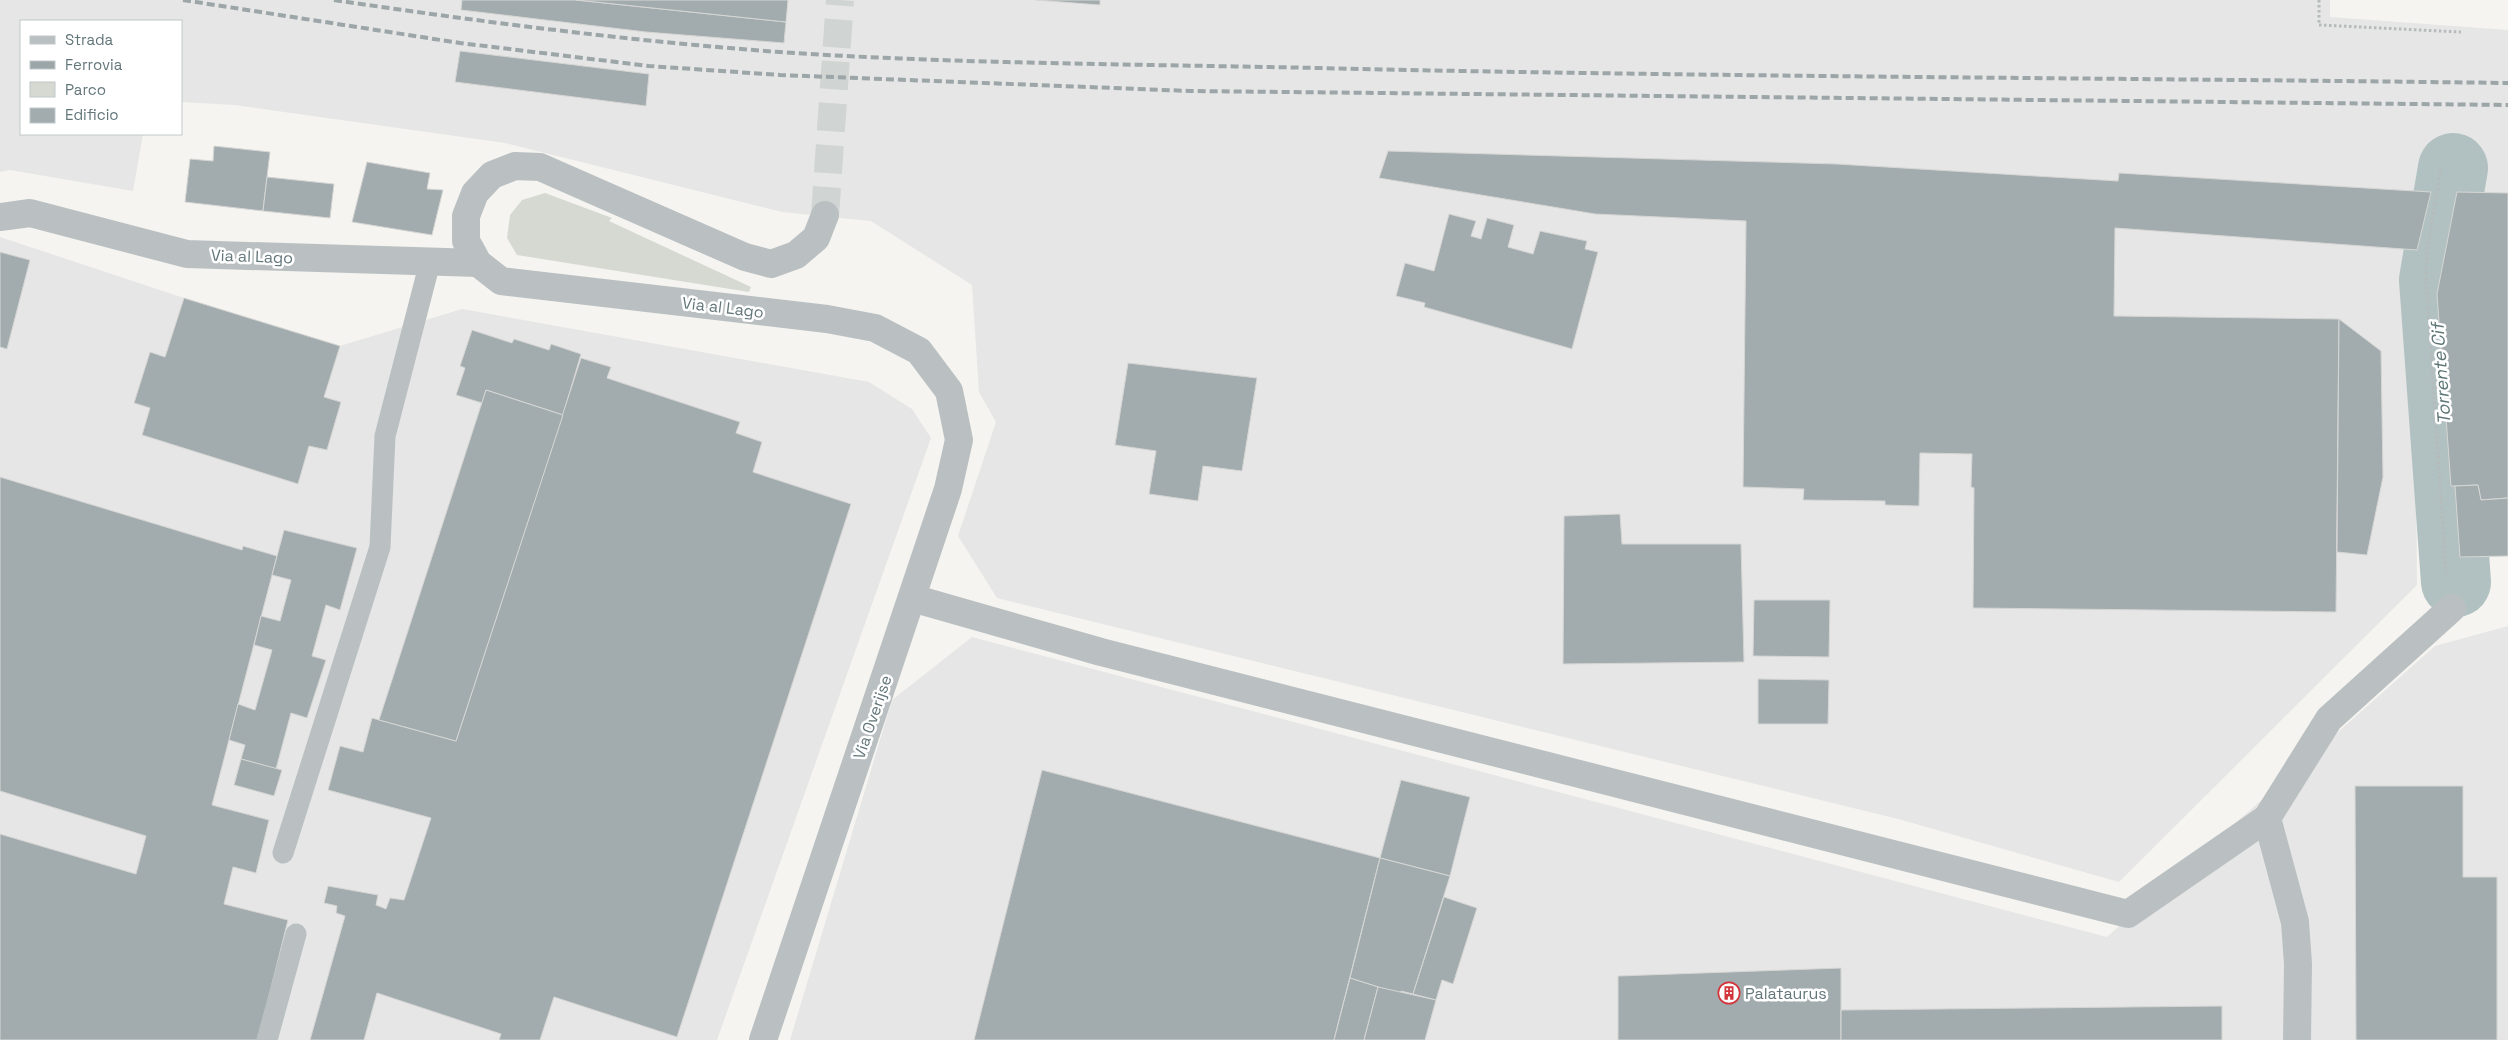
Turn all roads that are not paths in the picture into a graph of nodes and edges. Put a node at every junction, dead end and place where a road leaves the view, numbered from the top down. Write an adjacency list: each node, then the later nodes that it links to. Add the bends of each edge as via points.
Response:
1 (825, 215): 4 (street, Via al Lago, via 816,238 796,256 772,264 745,257 540,168 515,166 492,175 474,193 466,216 466,241)
2 (0, 217): 3 (street, Via al Lago, via 30,213 187,254)
3 (430, 262): 4 (street, Via al Lago); 9 (lane, via 384,436 380,546)
4 (478, 263): 5 (street, Via al Lago, via 500,281 818,318 875,328 919,351)
5 (949, 391): 6 (street, Via Overijse, via 959,440 948,489)
6 (912, 598): 8 (street, via 1111,655 2128,914); 12 (street, Via Overijse)
7 (2452, 608): 8 (street, via 2329,719)
8 (2267, 818): 13 (street, via 2294,922 2298,964)
9 (283, 853)
10 (296, 934): 11 (lane)
11 (267, 1040)
12 (763, 1040)
13 (2297, 1040)

